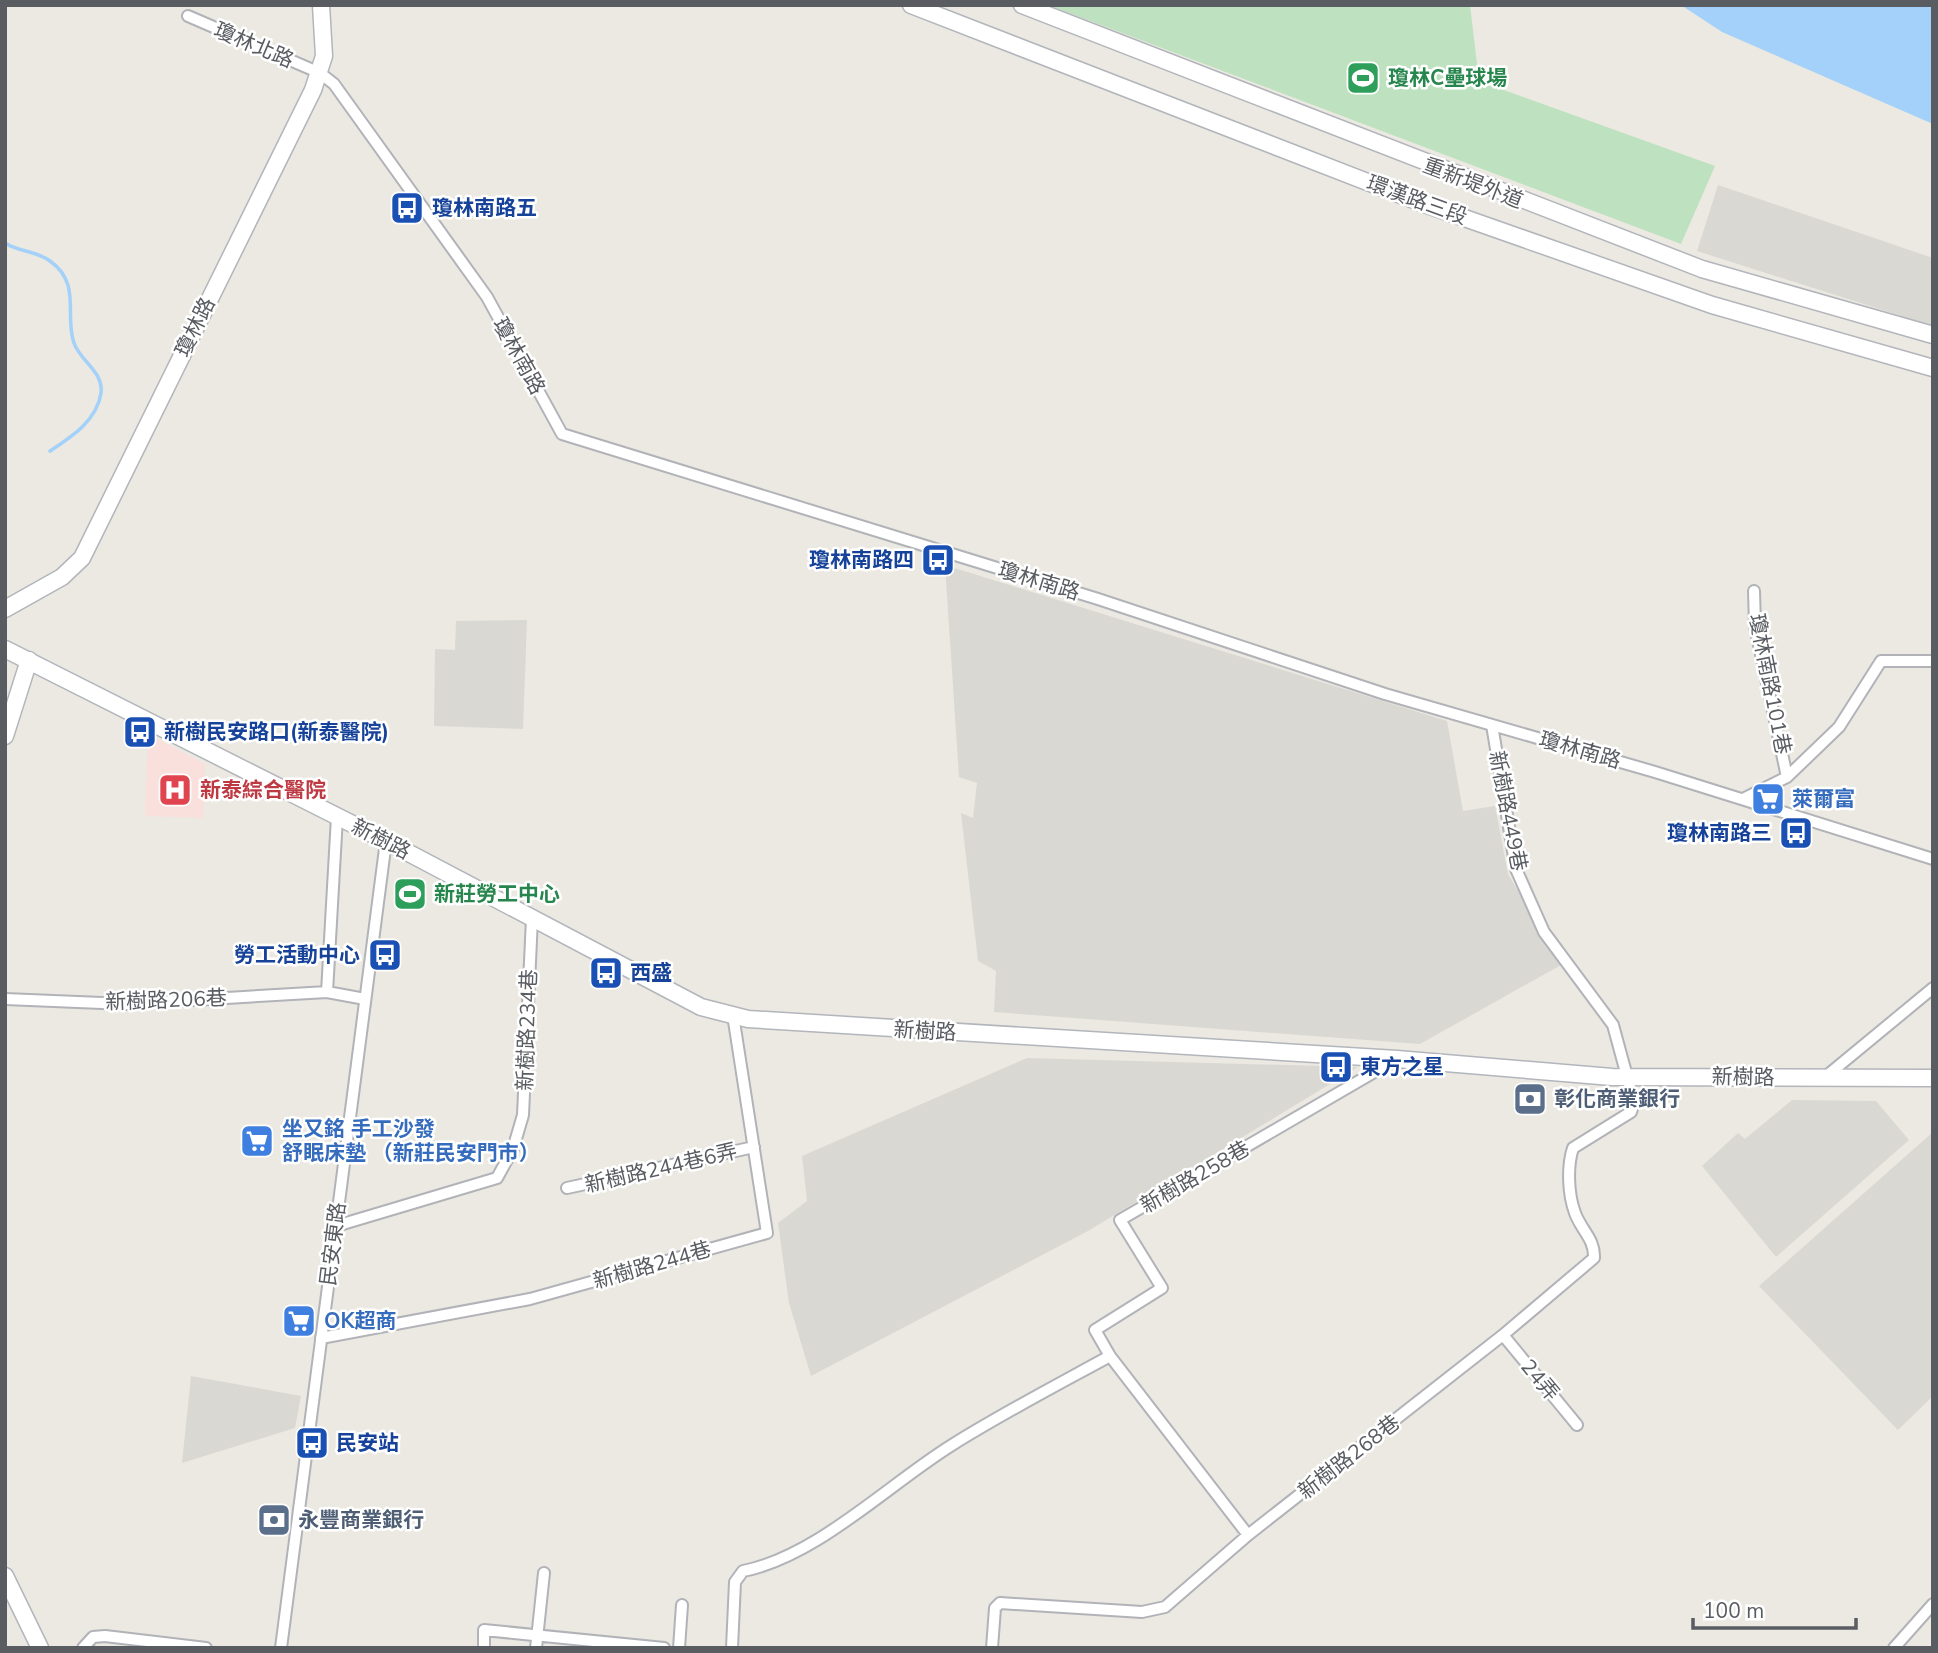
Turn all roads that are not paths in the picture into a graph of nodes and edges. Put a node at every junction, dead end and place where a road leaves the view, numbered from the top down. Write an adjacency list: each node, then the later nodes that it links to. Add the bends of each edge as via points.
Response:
1 (321, 5): 5 (street, 瓊林路, via 324,56)
2 (911, 5): 7 (street, 環漢路三段, via 1419,202 1712,305)
3 (1022, 5): 6 (street, 重新堤外道, via 1702,270)
4 (188, 16): 5 (street, 瓊林北路)
5 (320, 73): 9 (street, 瓊林路, via 82,558 62,578); 12 (street, 瓊林南路, via 334,83 487,298 562,434)
6 (1933, 335)
7 (1933, 368)
8 (1754, 591): 14 (street, 瓊林南路101巷, via 1755,626)
9 (5, 609)
10 (14, 654): 13 (street); 16 (street, 新樹路)
11 (1933, 662): 14 (street, via 1881,661 1839,727)
12 (1492, 725): 15 (street, 瓊林南路); 26 (street, 新樹路449巷, via 1516,869 1544,932 1614,1025)
13 (5, 736)
14 (1787, 777): 15 (street)
15 (1743, 799): 18 (street, 瓊林南路)
16 (337, 817): 17 (street, 新樹路); 21 (street)
17 (386, 841): 19 (street, 新樹路); 23 (street, 民安東路)
18 (1933, 859)
19 (532, 918): 24 (street, 新樹路, via 701,1007); 31 (street, 新樹路234巷, via 523,1115 513,1149 497,1178)
20 (1933, 988): 27 (street)
21 (327, 992): 22 (street, 新樹路206巷, via 127,1004); 23 (street, 新樹路206巷)
22 (5, 999)
23 (365, 999): 31 (street, 民安東路)
24 (733, 1015): 25 (street, 新樹路, via 814,1025); 29 (street, 新樹路244巷)
25 (1397, 1059): 26 (street, 新樹路); 34 (street, 新樹路258巷, via 1120,1220 1162,1289 1094,1330)
26 (1629, 1077): 27 (street, 新樹路); 32 (street, 新樹路268巷, via 1634,1102 1631,1112 1573,1148 1569,1160 1575,1213 1594,1247 1594,1258)
27 (1825, 1078): 28 (street, 新樹路)
28 (1933, 1078)
29 (754, 1147): 30 (street, 新樹路244巷6弄); 33 (street, 新樹路244巷, via 767,1233 530,1299)
30 (567, 1188)
31 (336, 1226): 33 (street, 民安東路)
32 (1503, 1335): 35 (street, 24弄); 36 (street, 新樹路268巷)
33 (321, 1338): 45 (street, 民安東路)
34 (1110, 1356): 36 (street); 49 (street, via 951,1445 818,1538 759,1568 743,1571 735,1582)
35 (1577, 1424)
36 (1248, 1535): 50 (street, 新樹路268巷, via 1165,1607 1142,1612 1000,1603 995,1608)
37 (544, 1573): 41 (street)
38 (5, 1576): 42 (street)
39 (1933, 1604): 51 (street)
40 (682, 1605): 48 (street)
41 (536, 1642): 46 (street, via 484,1630); 47 (street)
42 (40, 1648)
43 (83, 1648): 44 (street, via 93,1637 105,1636)
44 (206, 1648)
45 (281, 1648)
46 (484, 1648)
47 (664, 1648)
48 (679, 1648)
49 (732, 1648)
50 (992, 1648)
51 (1895, 1648)

